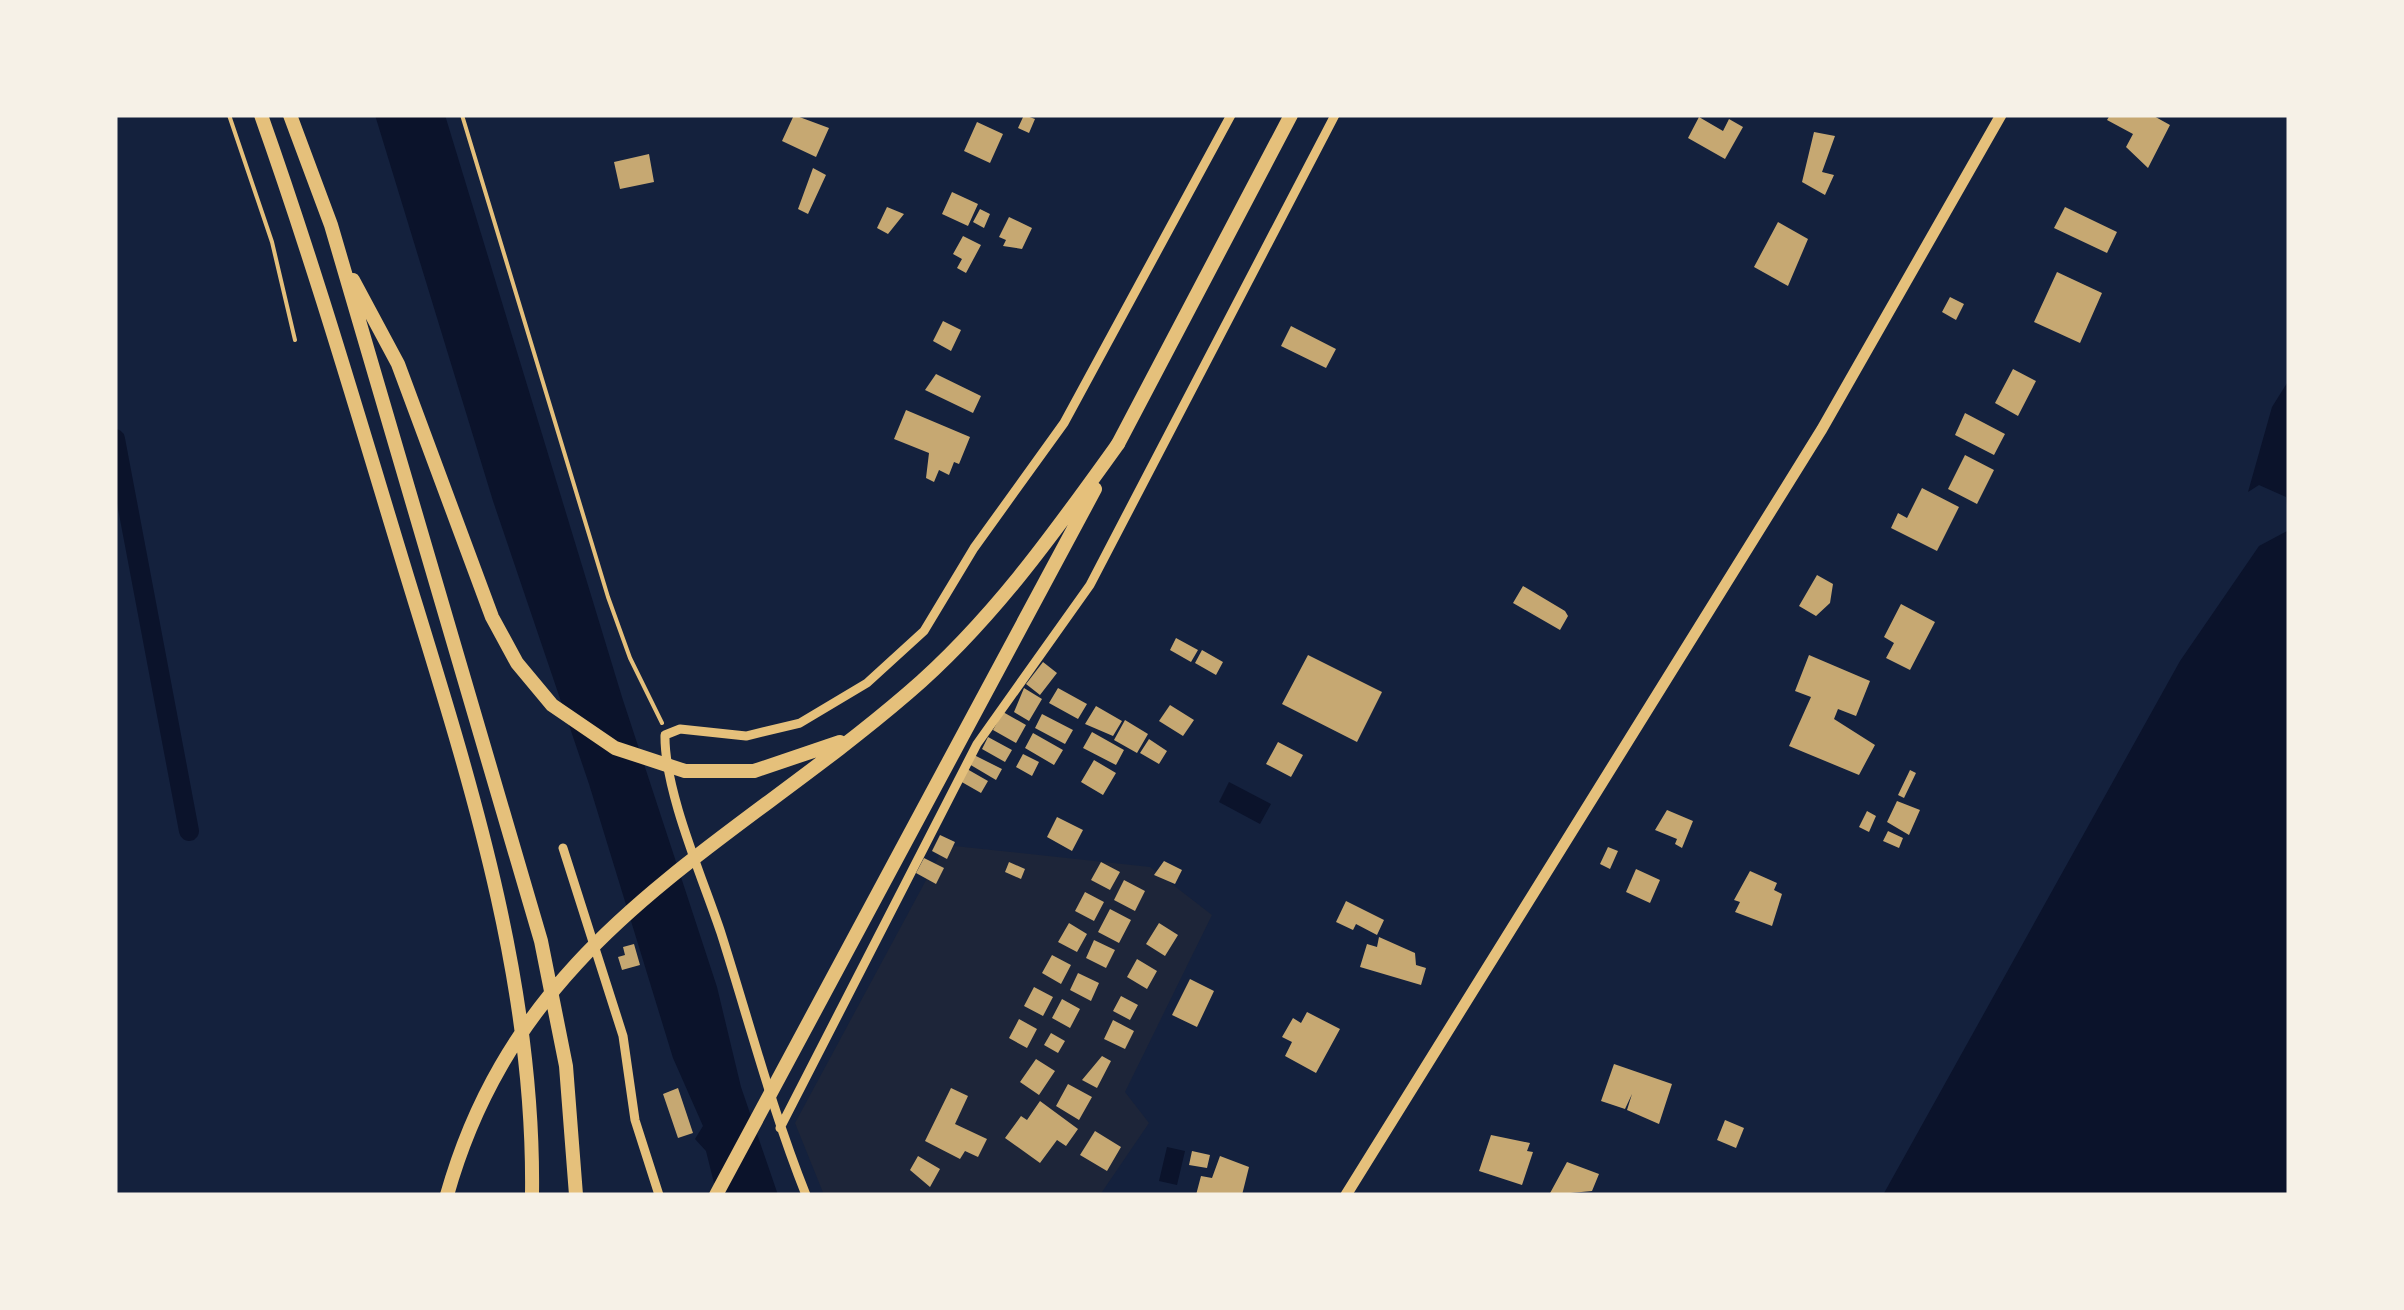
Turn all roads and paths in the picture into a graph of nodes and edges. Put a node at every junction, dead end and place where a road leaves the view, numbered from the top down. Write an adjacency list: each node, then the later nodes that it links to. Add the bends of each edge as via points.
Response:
1 (229, 115): 10 (path, via 272,242)
2 (260, 115): 17 (main road, via 406,571 492,872 522,1027)
3 (290, 115): 9 (main road)
4 (462, 115): 12 (path, via 608,598)
5 (1230, 115): 12 (street, via 1064,422 924,631 867,684 800,724 746,736)
6 (1291, 115): 11 (main road)
7 (1335, 115): 15 (street, via 1090,585 977,744)
8 (2001, 115): 22 (main road, via 1794,475)
9 (342, 259): 13 (main road, via 398,364 506,646 572,722 615,748 702,772 746,772); 18 (main road, via 541,942 564,1051)
10 (295, 340)
11 (1118, 444): 13 (main road, via 1006,592 918,684); 20 (main road)
12 (667, 731): 15 (street, via 674,783)
13 (855, 736): 16 (main road, via 660,882 582,954 504,1058 470,1126)
14 (563, 848): 19 (street, via 623,1036 636,1120)
15 (780, 1128): 21 (street)
16 (447, 1195)
17 (532, 1195)
18 (576, 1195)
19 (659, 1195)
20 (716, 1195)
21 (806, 1195)
22 (1346, 1195)

